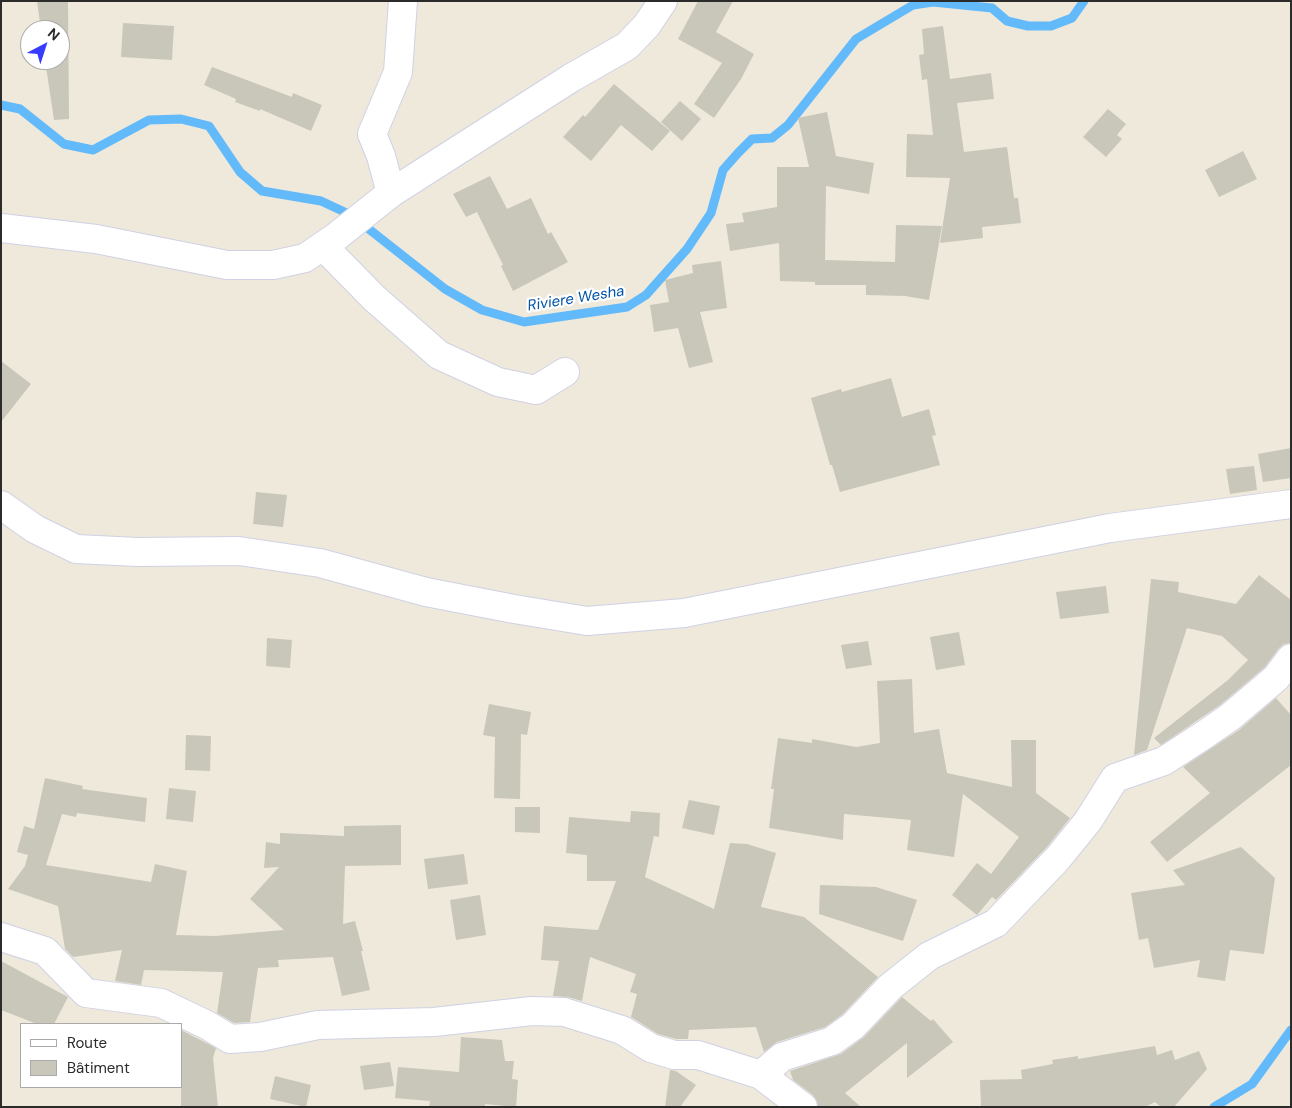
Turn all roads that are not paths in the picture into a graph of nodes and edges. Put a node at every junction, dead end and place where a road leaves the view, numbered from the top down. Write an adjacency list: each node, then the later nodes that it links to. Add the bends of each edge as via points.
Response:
1 (403, 1): 3 (street, via 398,72 372,134 382,156)
2 (663, 1): 3 (street, via 627,46 571,78)
3 (381, 201): 5 (street)
4 (1, 228): 5 (street, via 96,240 227,265 274,265 305,258)
5 (330, 241): 6 (street, via 374,298 439,355 498,382 536,390)
6 (565, 372)
7 (1291, 504): 8 (street, via 1110,528 684,612 588,621 426,592 320,563 239,551 76,549 35,529)
8 (1, 505)
9 (1291, 658): 11 (street, via 1276,678 1204,735 1164,762 1115,778 1088,821 1058,858 996,923 928,956 890,987 853,1026 832,1041 782,1057)
10 (1, 937): 11 (street, via 46,951 86,993 160,1003 230,1039 260,1038 318,1026 434,1022 532,1011 564,1012 622,1030 651,1048 674,1055 698,1055)
11 (761, 1075): 12 (street)
12 (803, 1107)

